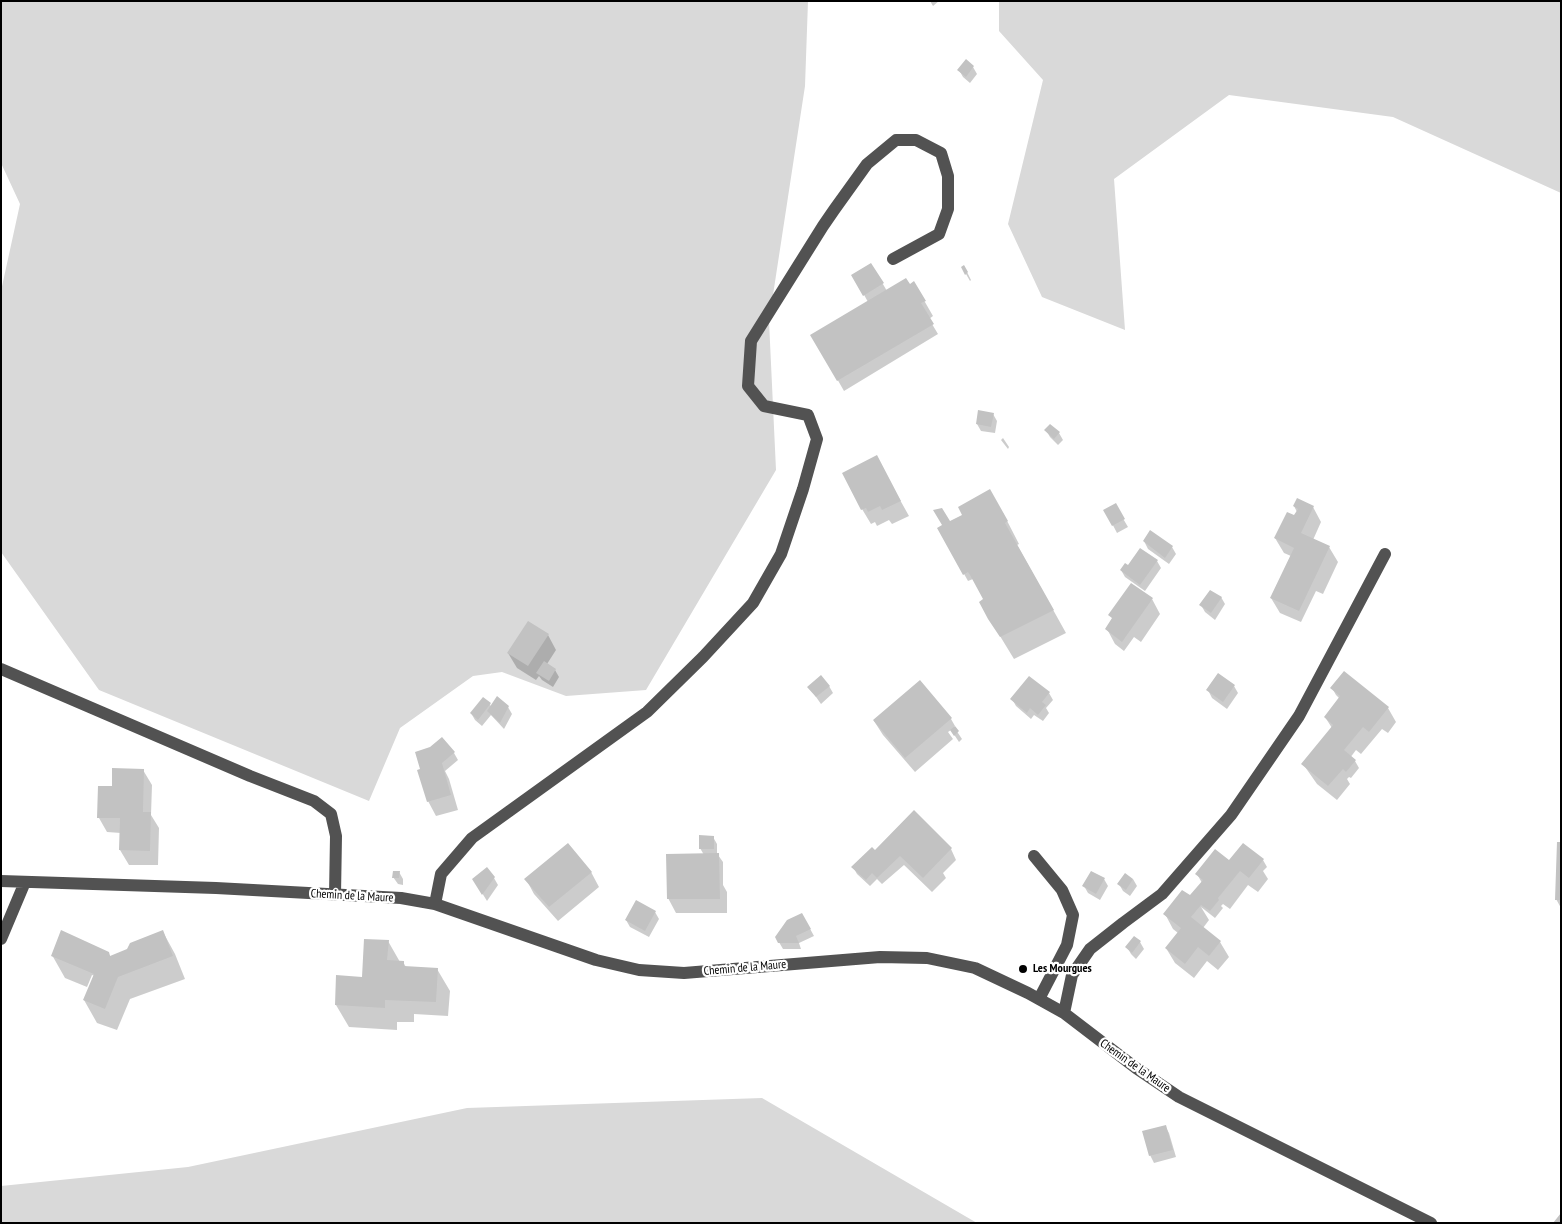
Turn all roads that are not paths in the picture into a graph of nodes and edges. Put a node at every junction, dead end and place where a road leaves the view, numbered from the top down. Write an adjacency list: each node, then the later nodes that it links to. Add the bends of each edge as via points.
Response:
1 (893, 259): 8 (street, via 939,234 948,209 948,176 941,153 916,140 896,140 867,164 822,226 751,341 748,386 764,406 808,415 817,439 781,554 752,603 647,712 472,838 441,874)
2 (1384, 554): 11 (street, via 1300,716 1231,815 1162,894 1090,949 1072,975)
3 (1, 669): 7 (street, via 314,801 331,814 336,836)
4 (1034, 856): 10 (street, via 1062,890 1073,915 1067,945)
5 (1, 881): 6 (street, Chemin de la Maure)
6 (26, 882): 7 (street, Chemin de la Maure); 9 (street)
7 (335, 895): 8 (street, Chemin de la Maure, via 401,898)
8 (435, 904): 10 (street, Chemin de la Maure, via 596,960 639,970 684,973 880,956 927,958 975,968)
9 (1, 939)
10 (1039, 999): 11 (street, Chemin de la Maure)
11 (1064, 1013): 12 (street, Chemin de la Maure, via 1179,1097)
12 (1431, 1223)

